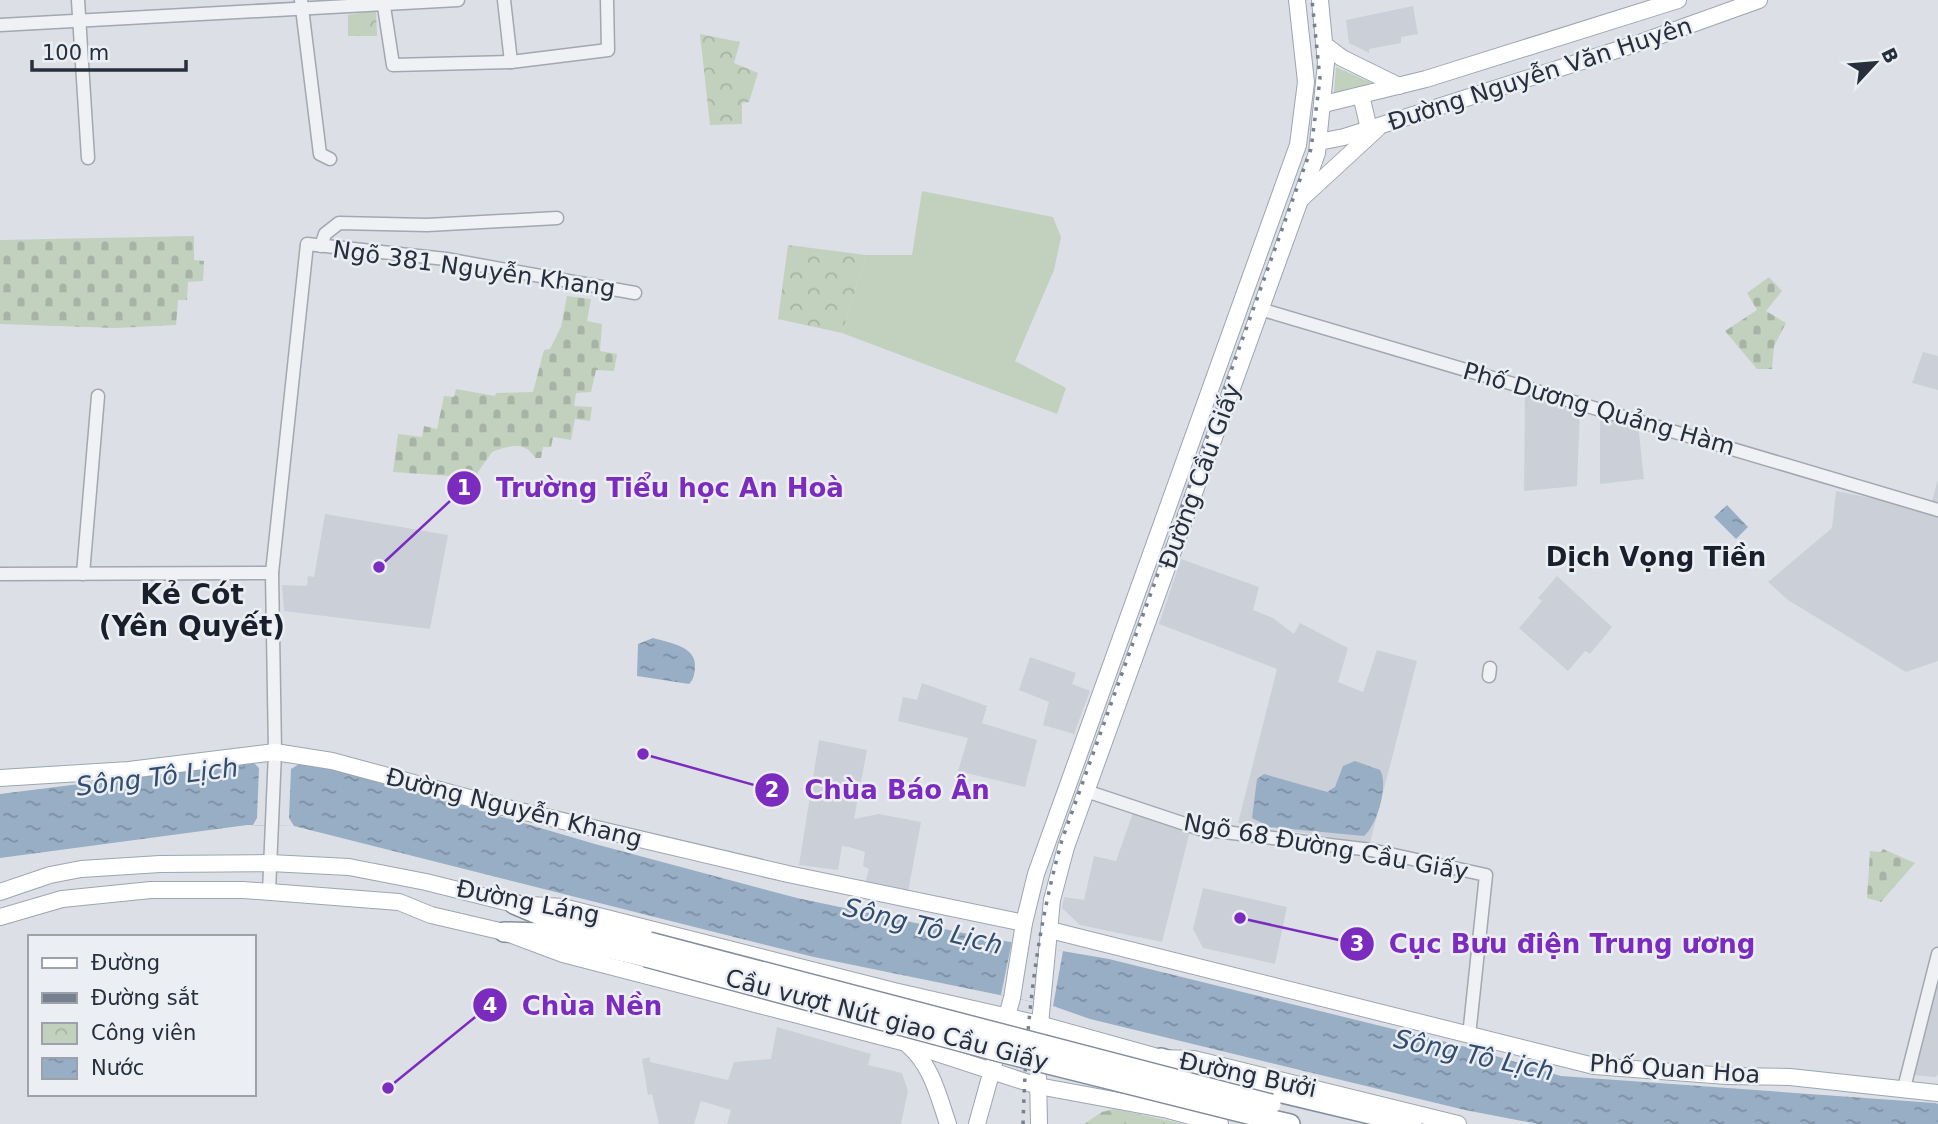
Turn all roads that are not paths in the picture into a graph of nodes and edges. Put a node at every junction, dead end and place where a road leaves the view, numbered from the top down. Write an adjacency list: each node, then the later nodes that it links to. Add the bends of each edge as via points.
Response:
1 (78, 0): 11 (street)
2 (458, 0): 9 (street)
3 (503, 0): 14 (street)
4 (607, 0): 14 (street, via 608,50)
5 (1297, 0): 28 (main road, Đường Cầu Giấy, via 1306,82 1298,145)
6 (1320, 0): 13 (main road, Đường Cầu Giấy)
7 (1678, 0): 15 (main road, Đường Nguyễn Văn Huyên)
8 (1759, 0): 18 (main road, Đường Nguyễn Văn Huyên)
9 (383, 2): 10 (street); 14 (street, via 393,65)
10 (301, 4): 11 (street); 20 (street)
11 (79, 19): 12 (street); 21 (street)
12 (0, 25)
13 (1326, 46): 15 (main road); 17 (main road, Đường Cầu Giấy)
14 (511, 62)
15 (1399, 86): 16 (main road, Đường Nguyễn Văn Huyên)
16 (1361, 95): 17 (main road, Đường Nguyễn Văn Huyên); 18 (main road)
17 (1324, 103): 19 (main road, Đường Cầu Giấy)
18 (1376, 126): 19 (main road, Đường Nguyễn Văn Huyên); 22 (main road)
19 (1320, 142): 22 (main road, Đường Cầu Giấy)
20 (325, 157)
21 (88, 158)
22 (1300, 200): 26 (main road, Đường Cầu Giấy)
23 (557, 218): 24 (street, via 415,225 339,223)
24 (314, 245): 25 (street, Ngõ 381 Nguyễn Khang, via 446,259); 31 (street, Ngõ 381 Nguyễn Khang)
25 (635, 293)
26 (1260, 309): 29 (main road, Đường Cầu Giấy); 30 (street, Phố Dương Quảng Hàm)
27 (98, 396): 33 (street)
28 (1194, 433): 29 (main road); 44 (main road, Đường Cầu Giấy, via 1063,794)
29 (1213, 440): 36 (main road, Đường Cầu Giấy)
30 (1938, 510)
31 (272, 573): 33 (street); 34 (street, Ngõ 381 Nguyễn Khang)
32 (0, 574): 33 (street)
33 (83, 574)
34 (275, 758): 35 (main road, Đường Nguyễn Khang); 37 (street, Ngõ 381 Nguyễn Khang); 44 (main road, Đường Nguyễn Khang, via 332,761 499,806 788,874)
35 (0, 778)
36 (1086, 791): 45 (main road, Đường Cầu Giấy, via 1056,883); 51 (street, Ngõ 68 Đường Cầu Giấy, via 1200,829 1371,850 1486,875)
37 (270, 863): 38 (main road, Đường Láng); 41 (street, Ngõ 381 Nguyễn Khang); 42 (main road, Đường Láng, via 349,867)
38 (130, 865): 39 (main road); 40 (main road, Đường Láng, via 50,875)
39 (131, 891): 41 (main road, Đường Láng); 43 (main road, Đường Láng, via 62,899)
40 (0, 892)
41 (269, 892): 46 (main road, Đường Láng, via 399,902 439,918)
42 (514, 905): 47 (highway, Cầu vượt Nút giao Cầu Giấy); 49 (main road, Đường Láng, via 563,907)
43 (0, 917)
44 (1024, 923): 49 (main road, Đường Cầu Giấy)
45 (1050, 930): 50 (main road, Đường Cầu Giấy); 51 (main road, Phố Quan Hoa)
46 (504, 932): 47 (highway, Cầu vượt Nút giao Cầu Giấy, via 543,933); 52 (main road, Đường Láng, via 564,954)
47 (648, 950): 58 (highway, Cầu vượt Nút giao Cầu Giấy, bridge, via 1000,1052)
48 (1938, 954): 56 (street)
49 (1007, 1017): 50 (main road, Đường Láng); 54 (main road)
50 (1039, 1024): 53 (main road, Đường Bưởi); 55 (main road)
51 (1469, 1036): 56 (main road, Phố Quan Hoa, via 1594,1066)
52 (906, 1043): 54 (main road, Đường Láng); 59 (main road, via 925,1063)
53 (1161, 1058): 65 (highway, via 1232,1081); 66 (main road, Đường Bưởi, via 1194,1059)
54 (993, 1073): 55 (main road, Đường Bưởi); 60 (main road)
55 (1038, 1086): 61 (main road); 62 (main road, Đường Bưởi)
56 (1904, 1088): 57 (main road, Phố Quan Hoa)
57 (1938, 1093)
58 (1270, 1111): 63 (highway); 64 (highway)
59 (948, 1124)
60 (977, 1124)
61 (1039, 1124)
62 (1220, 1124)
63 (1290, 1124)
64 (1356, 1124)
65 (1412, 1124)
66 (1458, 1124)

